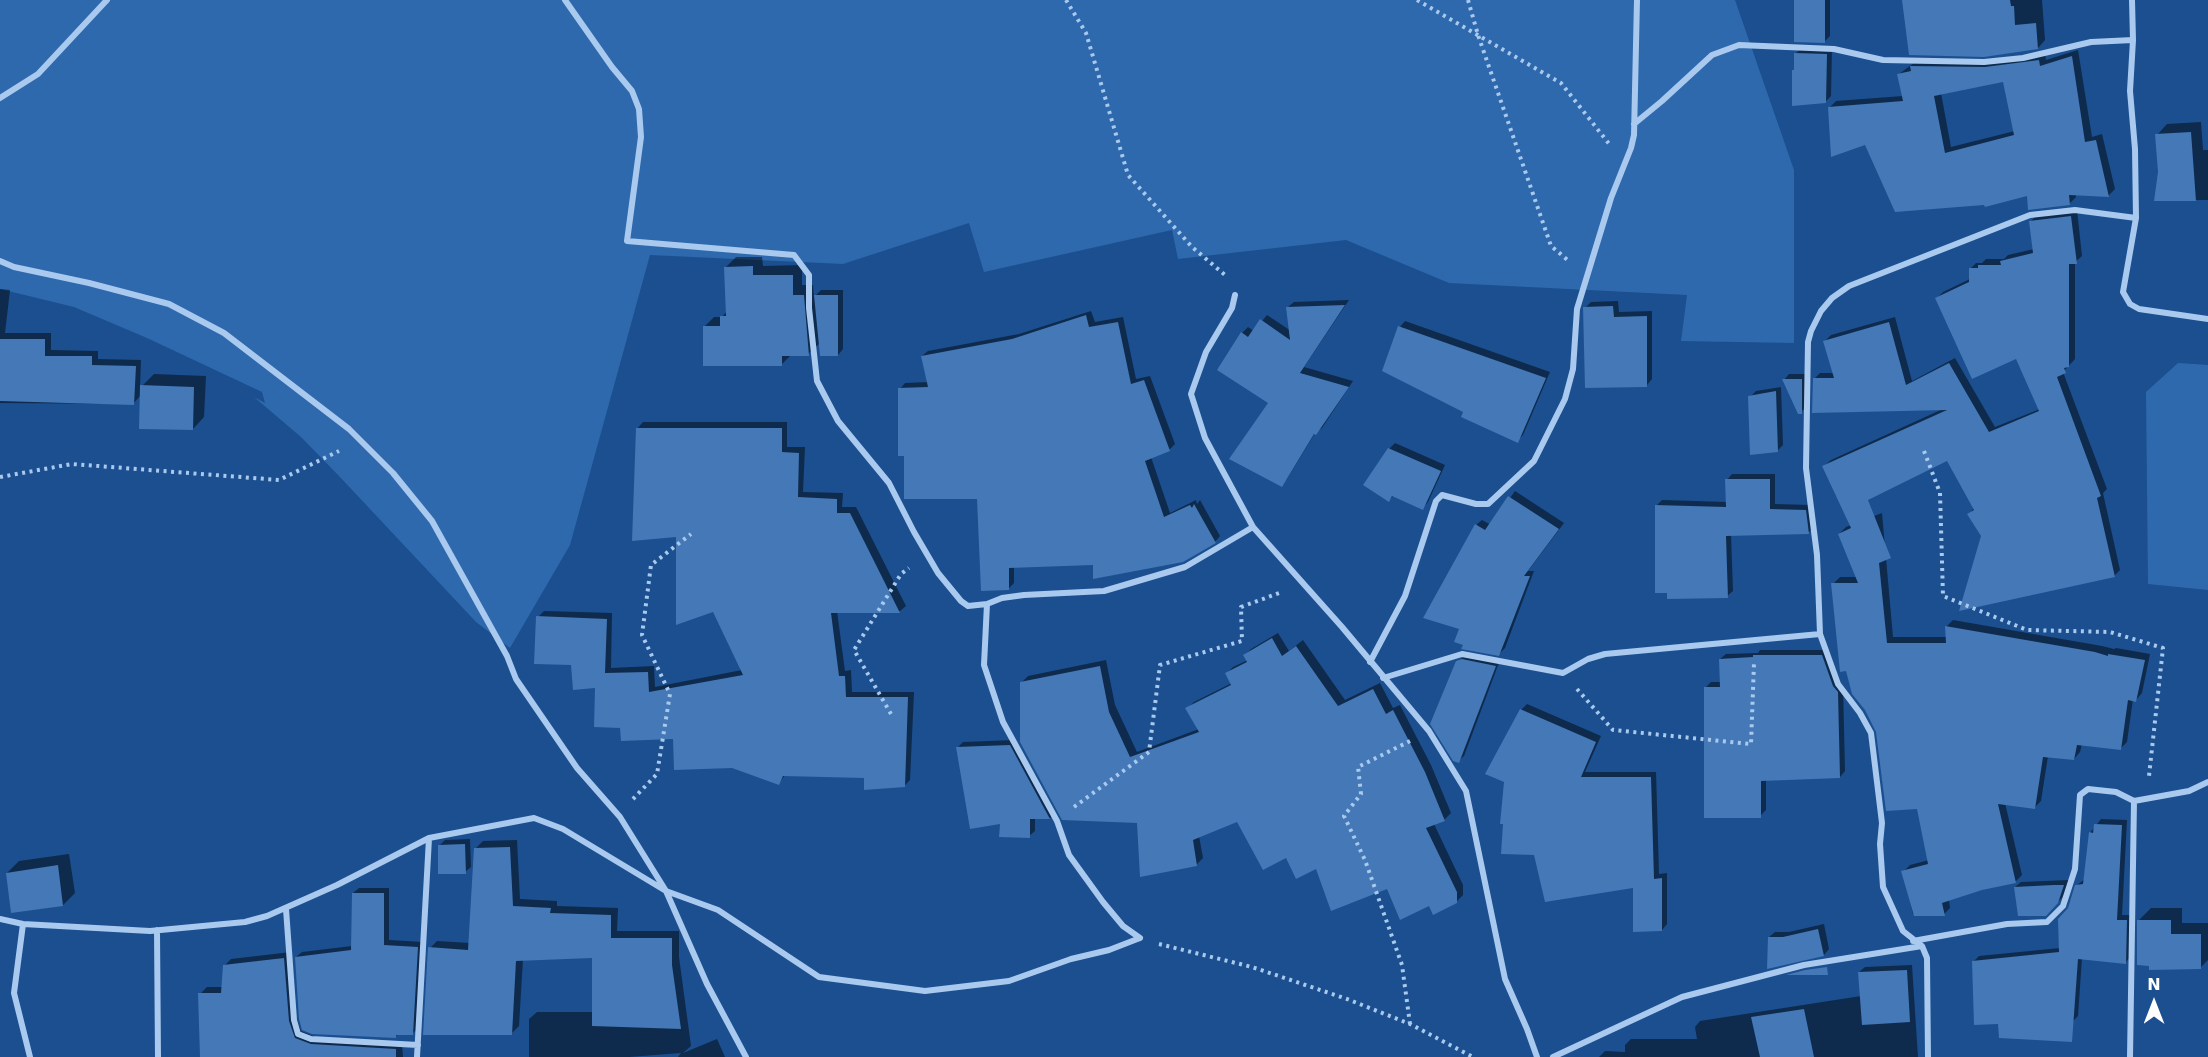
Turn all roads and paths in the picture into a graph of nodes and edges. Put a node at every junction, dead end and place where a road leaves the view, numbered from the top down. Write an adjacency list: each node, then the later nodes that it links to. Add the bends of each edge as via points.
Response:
1 (107, 0): 10 (street, via 38,74)
2 (566, 0): 23 (street, via 632,91 639,109 641,137 627,241 794,255 809,275 817,381 838,421 889,483)
3 (1066, 0): 16 (path, via 1086,33 1128,175 1192,246 1231,279)
4 (1417, 0): 8 (path)
5 (1468, 0): 8 (path)
6 (1637, 0): 11 (street)
7 (2132, 0): 9 (street)
8 (1478, 35): 12 (path, via 1561,83); 15 (path, via 1551,246)
9 (2133, 40): 11 (street, via 2091,42 2023,58 1984,62 1883,60 1834,49 1738,45 1712,55); 13 (street, via 2130,91)
10 (0, 98)
11 (1634, 124): 12 (street)
12 (1625, 165): 15 (street)
13 (2136, 218): 17 (street, via 2123,292 2130,304 2139,309); 26 (street, via 2076,210 2030,215 1849,286 1821,311 1808,342 1806,428)
14 (0, 261): 18 (street, via 169,304 224,333)
15 (1587, 277): 28 (street, via 1575,318 1570,384 1534,462 1488,504 1442,495 1436,501 1405,596)
16 (1235, 295): 21 (street, via 1232,308 1206,352 1191,394 1205,438)
17 (2208, 319)
18 (361, 440): 20 (path, via 279,480 72,464); 36 (street, via 432,521 516,679 577,768)
19 (1924, 451): 34 (path, via 1940,493 1943,596 2027,630 2110,632 2163,648)
20 (0, 477)
21 (1253, 527): 24 (street); 25 (street, via 1185,567 1136,582 1104,591 1024,595)
22 (690, 534): 36 (path, via 651,565 642,635 670,694 657,774)
23 (927, 554): 25 (street, via 961,601 968,606); 31 (path, via 901,574 855,650)
24 (1304, 584): 28 (street); 37 (path, via 1241,608 1242,641 1160,666 1149,752)
25 (987, 604): 37 (street, via 984,666 1003,722)
26 (1820, 634): 27 (street); 45 (street, via 1838,684 1871,733 1883,887 1902,931)
27 (1754, 640): 29 (street, via 1605,654); 29 (path, via 1751,744 1613,730)
28 (1370, 662): 30 (street)
29 (1563, 673): 30 (street, via 1462,654)
30 (1383, 678): 32 (street)
31 (891, 714)
32 (1429, 731): 47 (path, via 1358,767 1361,794 1344,816 1365,860 1402,965); 54 (street, via 1467,791 1505,979)
33 (2208, 782): 34 (street, via 2189,791)
34 (2146, 799): 35 (street)
35 (2134, 801): 45 (street, via 2116,792 2088,789 2080,795 2075,869 2063,906 2047,922 2007,924); 57 (street)
36 (620, 817): 39 (street)
37 (1057, 821): 44 (street, via 1070,855 1102,902)
38 (429, 838): 39 (street, via 534,818 563,829); 40 (street); 48 (street)
39 (666, 891): 44 (street, via 718,910 819,977 925,991 1010,981); 52 (street, via 707,984)
40 (286, 909): 43 (street, via 246,922); 48 (street, via 298,1034 311,1039)
41 (0, 919): 42 (street)
42 (23, 924): 43 (street); 49 (street, via 14,993)
43 (157, 930): 50 (street)
44 (1140, 938): 47 (path, via 1252,967)
45 (1913, 941): 46 (street)
46 (1922, 946): 55 (street, via 1804,965 1682,996); 56 (street, via 1927,958)
47 (1410, 1024): 53 (path)
48 (418, 1045): 51 (street)
49 (30, 1057)
50 (158, 1057)
51 (417, 1057)
52 (747, 1057)
53 (1473, 1057)
54 (1537, 1057)
55 (1553, 1057)
56 (1928, 1057)
57 (2130, 1057)

